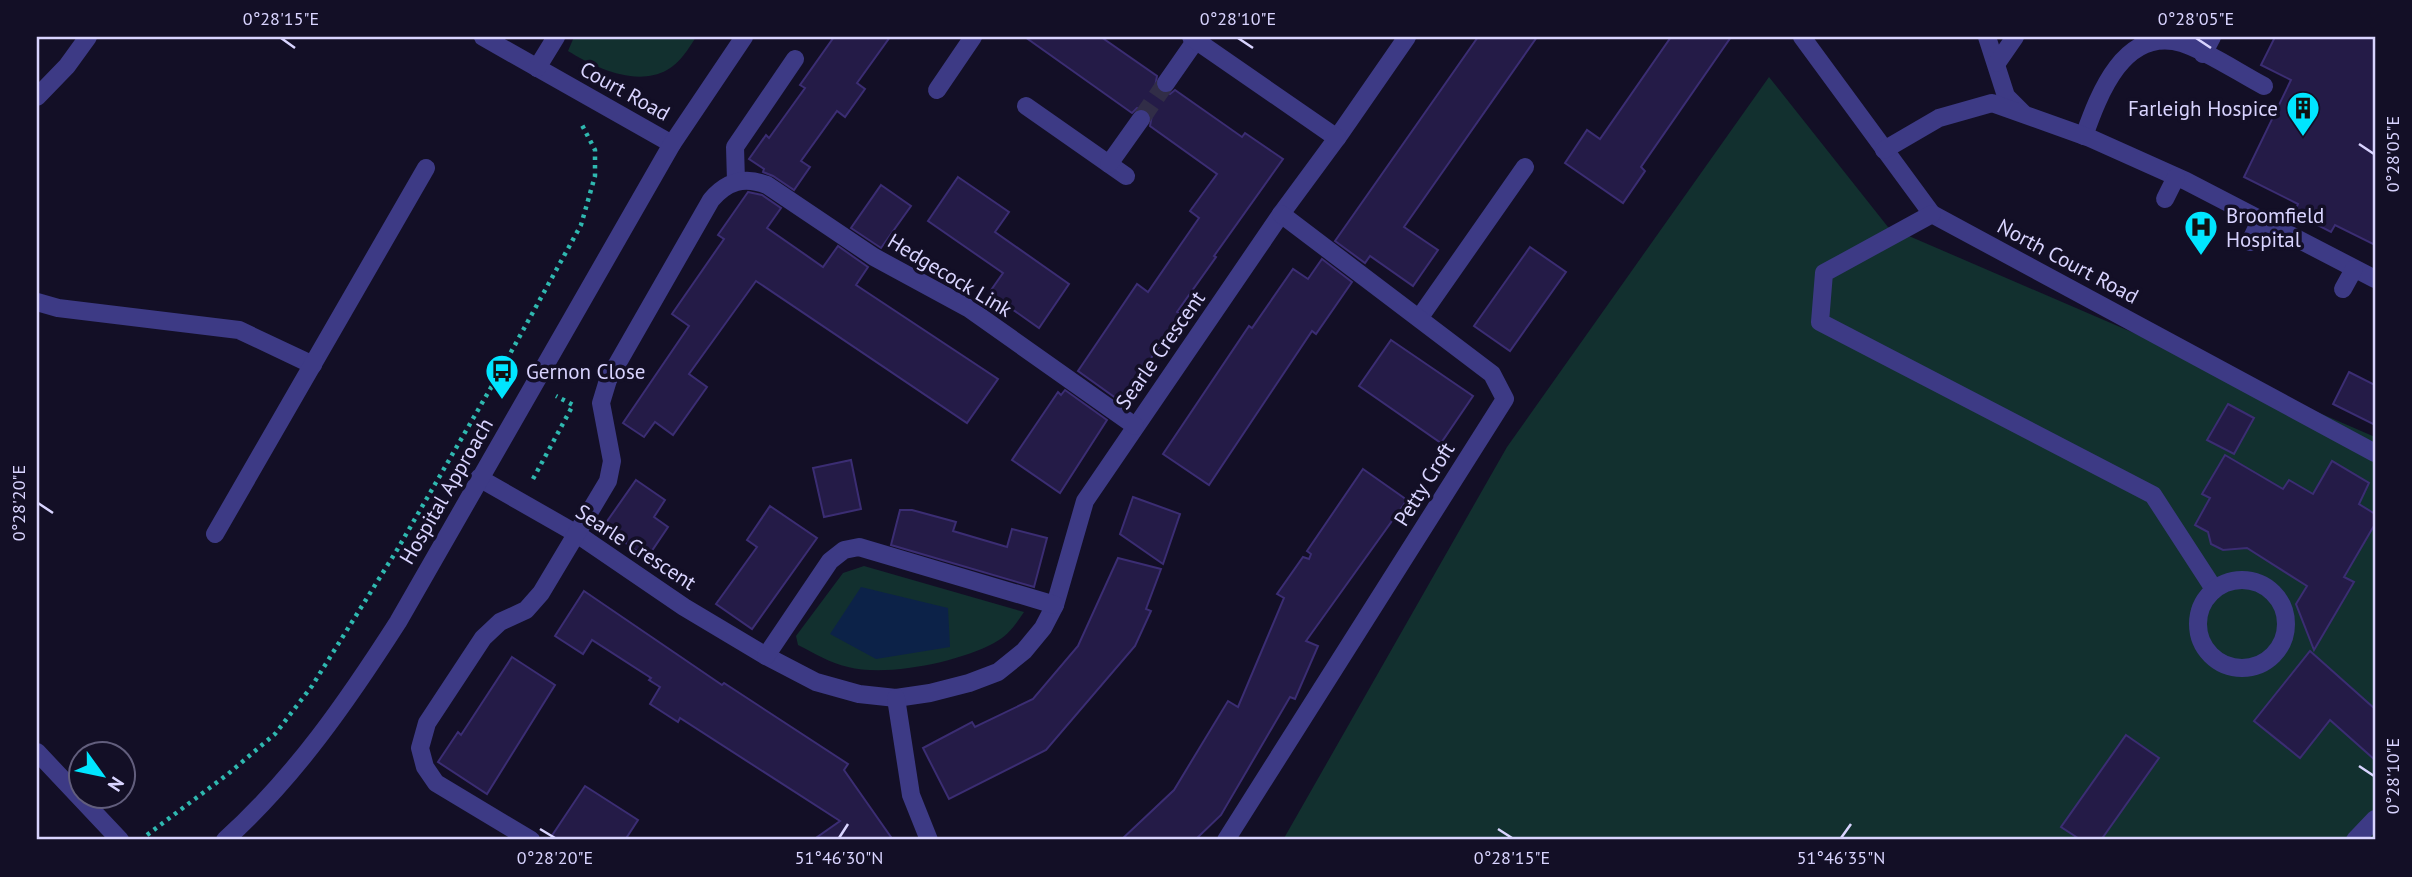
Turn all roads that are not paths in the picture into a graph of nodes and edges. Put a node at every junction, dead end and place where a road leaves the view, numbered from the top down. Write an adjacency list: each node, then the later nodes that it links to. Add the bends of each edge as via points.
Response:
1 (88, 37): 19 (street)
2 (482, 37): 15 (street, Court Road)
3 (556, 37): 15 (street)
4 (744, 37): 25 (street, Hospital Approach)
5 (973, 37): 18 (street)
6 (1408, 37): 24 (street, Searle Crescent)
7 (1802, 37): 26 (street, North Court Road)
8 (1987, 37): 14 (street)
9 (2015, 37): 14 (street)
10 (2212, 37): 12 (street)
11 (1193, 38): 16 (street); 24 (street)
12 (2203, 54): 17 (street); 23 (street, via 2166,41 2139,46 2112,75)
13 (795, 59): 32 (street, via 736,147)
14 (1997, 63): 21 (street, via 2006,96)
15 (537, 68): 25 (street, Court Road)
16 (1166, 83)
17 (2264, 86)
18 (937, 90)
19 (37, 97)
20 (1026, 106): 27 (street)
21 (2025, 115): 23 (street); 26 (street, via 1992,103 1939,118)
22 (1141, 119): 27 (street)
23 (2084, 136): 31 (street)
24 (1337, 138): 35 (street, Searle Crescent)
25 (672, 144): 46 (street, Hospital Approach)
26 (1884, 150): 34 (street, North Court Road)
27 (1110, 164): 30 (street)
28 (1525, 167): 42 (street)
29 (426, 168): 43 (street)
30 (1126, 176)
31 (2176, 177): 33 (street); 36 (street)
32 (736, 181): 44 (street, Hedgecock Link, via 753,179 767,185 874,257 968,308); 48 (street, via 721,188 711,200 608,380 601,403 612,461 608,481)
33 (2165, 199)
34 (1932, 214): 45 (street, North Court Road); 49 (street, via 1824,273 1820,322 2153,495)
35 (1281, 215): 42 (street, Petty Croft); 44 (street, Searle Crescent)
36 (2261, 219): 37 (street); 38 (street)
37 (2250, 242)
38 (2354, 269): 39 (street); 40 (street)
39 (2375, 279)
40 (2343, 289)
41 (37, 302): 43 (street, via 239,330)
42 (1420, 317): 59 (street, Petty Croft, via 1492,374 1505,399)
43 (313, 365): 47 (street)
44 (1135, 426): 50 (street, Searle Crescent, via 1085,501)
45 (2375, 453)
46 (480, 478): 48 (street, Searle Crescent); 56 (street, Hospital Approach, via 356,688 303,758)
47 (215, 534)
48 (577, 534): 51 (street, Searle Crescent); 57 (street, via 526,610 500,622 483,638 427,723 421,748 425,767 436,783)
49 (2214, 589): 49 (street, via 2241,579 2255,581 2278,597 2284,609 2285,638 2267,660 2238,668 2211,656 2200,637 2199,614)
50 (1055, 605): 51 (street, via 859,547 844,550 830,561); 52 (street, Searle Crescent, via 1024,651 998,671 970,683)
51 (766, 656): 52 (street, Searle Crescent, via 816,682 859,695)
52 (896, 698): 58 (street, via 911,796)
53 (37, 752): 55 (street)
54 (2375, 819): 60 (street)
55 (120, 840)
56 (225, 840)
57 (531, 840)
58 (929, 840)
59 (1226, 840)
60 (2355, 840)

